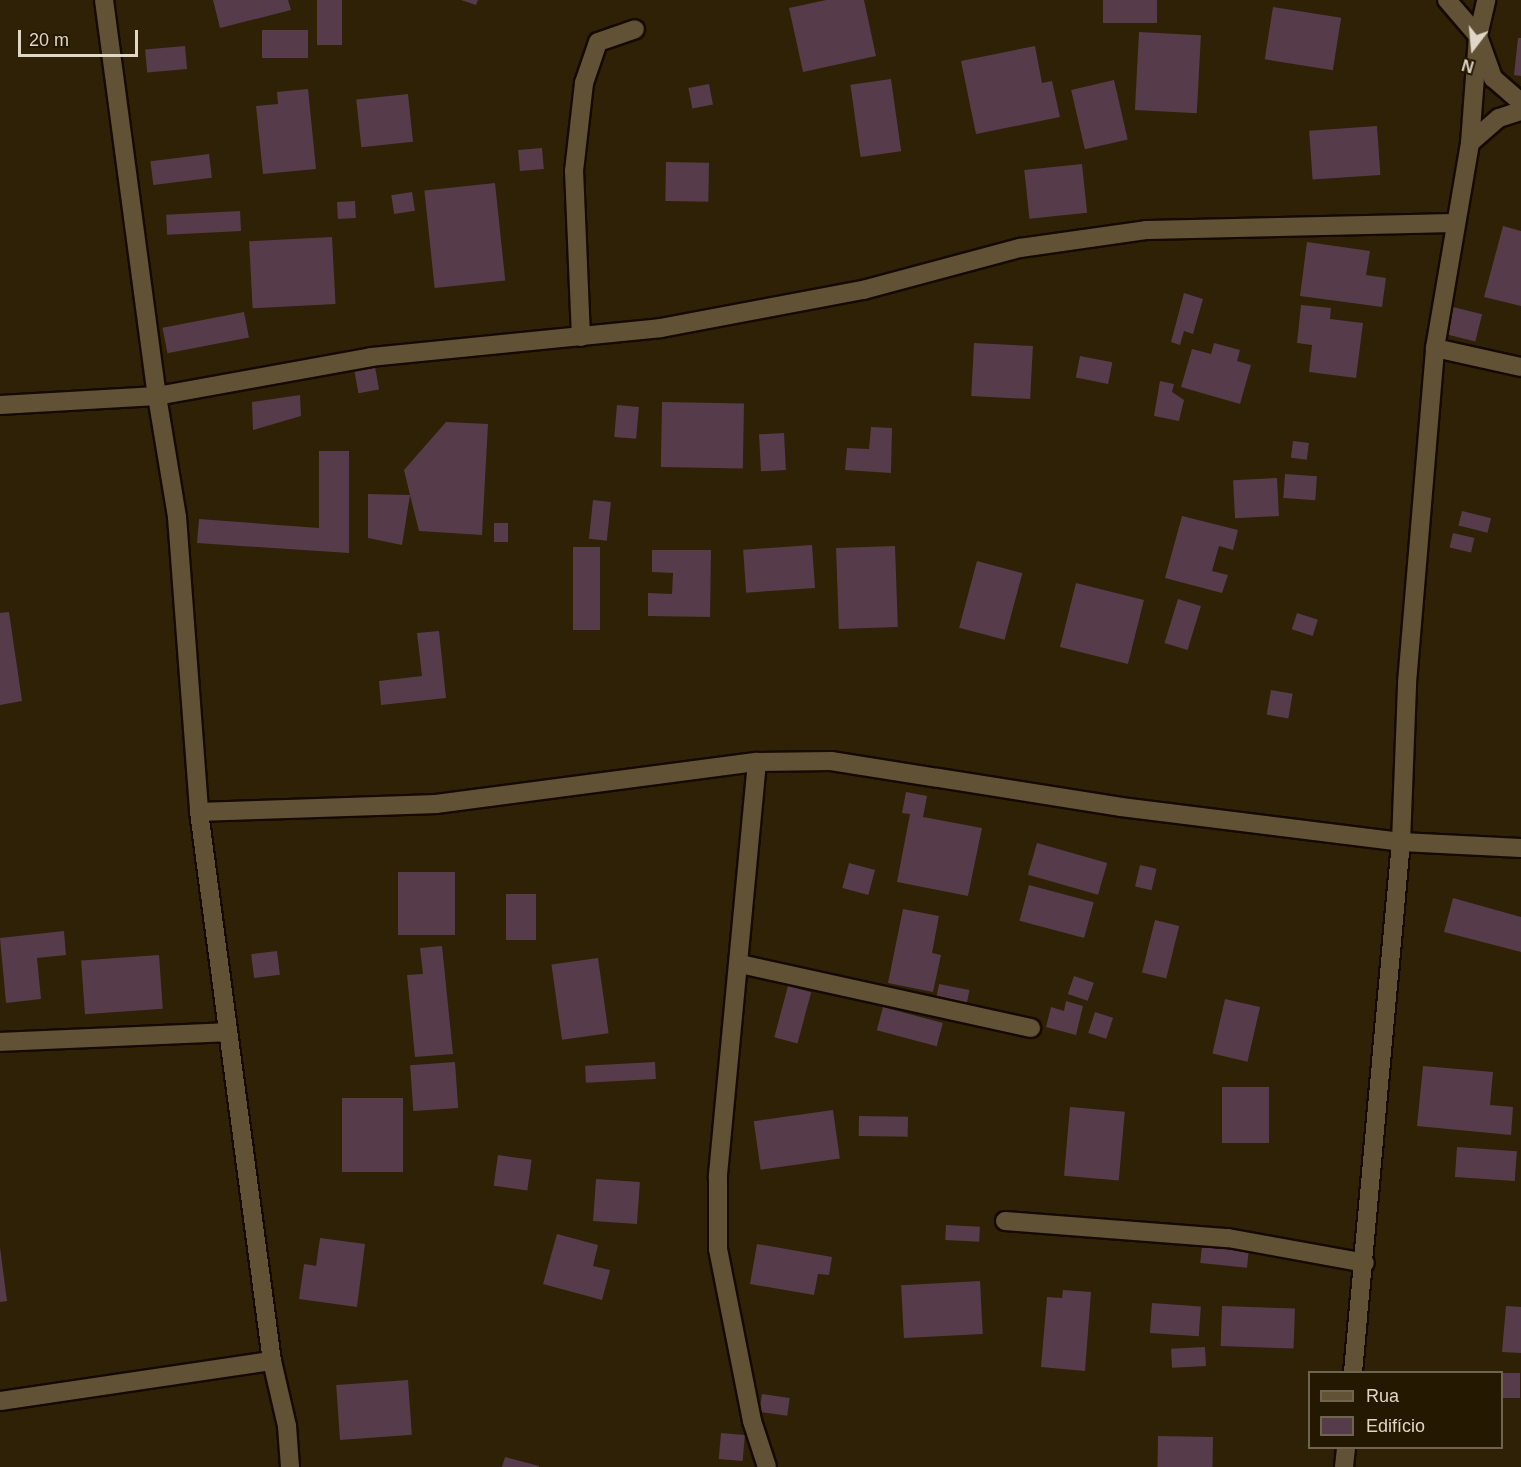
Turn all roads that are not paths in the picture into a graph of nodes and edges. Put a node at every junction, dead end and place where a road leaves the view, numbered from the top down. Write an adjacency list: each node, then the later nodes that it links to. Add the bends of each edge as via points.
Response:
1 (104, 0): 13 (street)
2 (1448, 0): 5 (street)
3 (1486, 0): 5 (street)
4 (635, 29): 10 (street, via 598,42 584,84 574,171)
5 (1478, 36): 6 (street, via 1493,78); 8 (street)
6 (1521, 102)
7 (1521, 111): 8 (street, via 1499,118)
8 (1470, 143): 9 (street)
9 (1456, 223): 10 (street, via 1146,230 1020,248 755,314); 11 (street)
10 (581, 337): 13 (street, via 371,357)
11 (1435, 348): 12 (street); 17 (street, via 1407,683)
12 (1521, 367)
13 (157, 396): 14 (street); 16 (street, via 177,517)
14 (0, 405)
15 (757, 762): 16 (street, via 436,804); 17 (street, via 831,761 1121,807); 19 (street)
16 (199, 812): 21 (street)
17 (1401, 842): 18 (street); 24 (street)
18 (1521, 848)
19 (740, 964): 20 (street); 30 (street, via 718,1178 718,1248 752,1421)
20 (1031, 1029)
21 (228, 1032): 22 (street); 25 (street)
22 (0, 1042)
23 (1005, 1221): 24 (street, via 1228,1238)
24 (1365, 1263): 26 (street)
25 (272, 1361): 27 (street); 29 (street, via 287,1426)
26 (1353, 1371)
27 (0, 1401)
28 (1346, 1449): 31 (street)
29 (290, 1467)
30 (766, 1467)
31 (1344, 1467)

